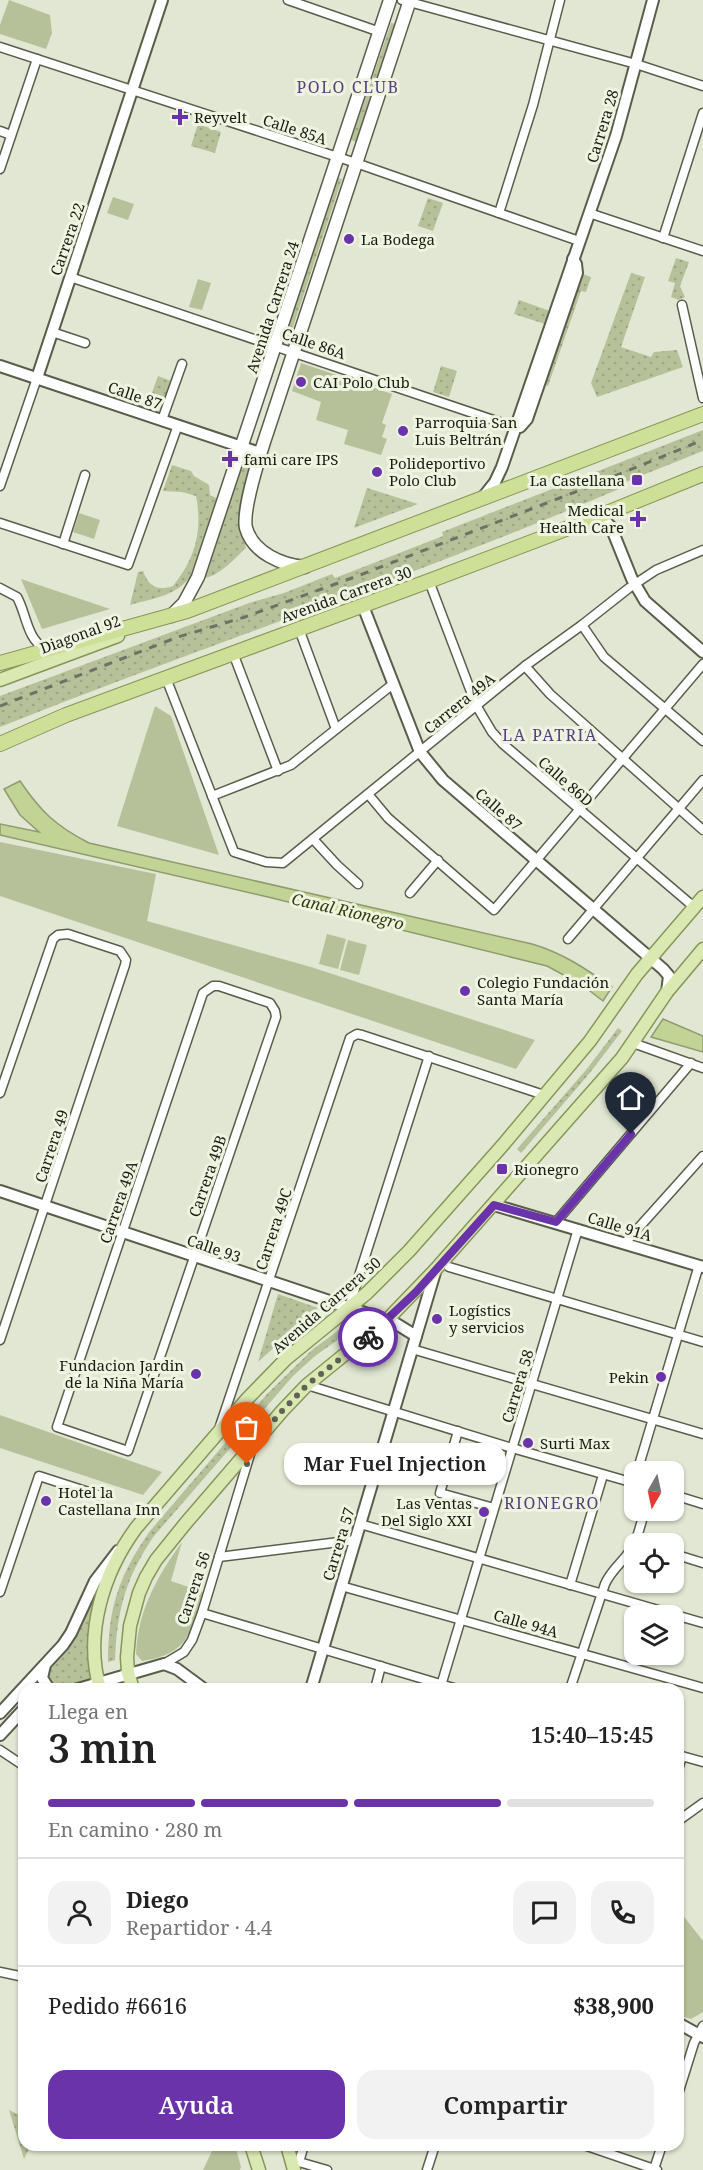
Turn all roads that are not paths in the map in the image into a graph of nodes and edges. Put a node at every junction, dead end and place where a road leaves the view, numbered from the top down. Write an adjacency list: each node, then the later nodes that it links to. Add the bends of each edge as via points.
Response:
1 (162, 0): 13 (street, Carrera 22)
2 (288, 0): 7 (street)
3 (390, 0): 7 (main road, Avenida Carrera 24)
4 (560, 0): 8 (street)
5 (652, 0): 11 (street, Carrera 28)
6 (407, 1): 8 (street); 18 (main road)
7 (380, 32): 17 (main road, Avenida Carrera 24)
8 (550, 41): 11 (street); 20 (street)
9 (0, 47): 10 (street, Calle 85A)
10 (37, 59): 13 (street, Calle 85A); 16 (street)
11 (636, 64): 12 (street); 21 (street, Carrera 28)
12 (703, 86)
13 (133, 90): 17 (street, Calle 85A); 25 (street, Carrera 22)
14 (703, 113): 22 (street)
15 (0, 131): 16 (street)
16 (11, 135): 19 (street)
17 (338, 157): 18 (street, Calle 85A); 29 (main road, Avenida Carrera 24)
18 (356, 163): 20 (street, Calle 85A); 30 (main road)
19 (0, 169)
20 (499, 213): 23 (street, Calle 85A)
21 (589, 213): 22 (street); 23 (street, Carrera 28)
22 (663, 238): 24 (street)
23 (579, 241): 38 (street, Carrera 28, via 573,259 577,273 527,419 525,424)
24 (703, 251)
25 (70, 278): 27 (street, Carrera 22); 29 (street, Calle 86A)
26 (682, 305): 34 (street)
27 (52, 332): 28 (street); 33 (street, Carrera 22)
28 (85, 343)
29 (274, 346): 30 (street, Calle 86A); 39 (main road, Avenida Carrera 24)
30 (293, 352): 38 (street, Calle 86A); 40 (main road)
31 (182, 364): 36 (street)
32 (0, 366): 33 (street, Calle 87)
33 (36, 378): 36 (street, Calle 87); 43 (street, Carrera 22)
34 (703, 398)
35 (703, 414): 44 (highway)
36 (162, 420): 37 (street, Calle 87)
37 (178, 425): 39 (street, Calle 87); 47 (street, via 128,565)
38 (514, 427): 44 (street, Carrera 28, via 502,467)
39 (242, 447): 40 (street, Calle 87); 54 (main road, Avenida Carrera 24, via 198,577 184,603)
40 (260, 453): 49 (main road, via 246,529 253,542 267,554 283,563)
41 (703, 474): 45 (highway, Avenida Carrera 30)
42 (85, 475): 47 (street)
43 (0, 486)
44 (484, 496): 49 (highway)
45 (592, 519): 50 (highway, Avenida Carrera 30); 51 (street, via 611,527)
46 (0, 523): 47 (street)
47 (63, 544)
48 (703, 550): 51 (street, Carrera 49A, via 656,570)
49 (304, 567): 54 (highway)
50 (429, 581): 53 (highway, Avenida Carrera 30); 66 (street, Calle 86D)
51 (635, 585): 55 (street, Carrera 49A); 58 (street, via 645,601)
52 (0, 588): 57 (street, via 17,597 32,636)
53 (363, 606): 56 (highway, Avenida Carrera 30); 65 (street, Calle 87)
54 (170, 617): 57 (highway); 64 (main road, Diagonal 92)
55 (582, 626): 62 (street, Carrera 49A); 67 (street, via 604,657)
56 (298, 629): 59 (highway, Avenida Carrera 30); 68 (street)
57 (46, 650): 60 (highway)
58 (703, 652)
59 (233, 653): 63 (highway, Avenida Carrera 30); 73 (street)
60 (0, 663)
61 (703, 664): 67 (street)
62 (525, 666): 66 (street, Carrera 49A); 72 (street)
63 (166, 678): 70 (highway, Avenida Carrera 30, via 57,718); 76 (street)
64 (0, 680)
65 (393, 684): 68 (street); 71 (street, Calle 87)
66 (476, 705): 71 (street, Carrera 49A); 78 (street, Calle 86D, via 503,744)
67 (665, 709): 69 (street); 72 (street)
68 (336, 729): 73 (street)
69 (703, 741)
70 (0, 744)
71 (420, 752): 75 (street, Carrera 49A); 83 (street, Calle 87, via 442,780)
72 (622, 759): 77 (street); 78 (street)
73 (278, 771): 76 (street)
74 (703, 780): 77 (street)
75 (368, 794): 80 (street, Carrera 49A); 82 (street, via 388,818)
76 (212, 796): 80 (street, Carrera 49A, via 234,852 278,864)
77 (678, 809): 79 (street); 81 (street)
78 (579, 810): 81 (street, Calle 86D); 83 (street)
79 (703, 830)
80 (313, 838): 84 (street, via 336,866)
81 (636, 859): 87 (street, Calle 86D); 88 (street)
82 (438, 860): 83 (street, via 494,910); 85 (street)
83 (536, 861): 88 (street, Calle 87)
84 (358, 884)
85 (410, 893)
86 (703, 897): 87 (main road, Avenida Carrera 50)
87 (694, 907): 91 (main road, Avenida Carrera 50)
88 (593, 909): 89 (street); 91 (street, Calle 87)
89 (568, 939)
90 (703, 949): 92 (main road)
91 (650, 957): 92 (street, Calle 87, via 669,976); 99 (main road, Avenida Carrera 50, via 597,1031)
92 (667, 992): 94 (main road)
93 (275, 1011): 108 (street, Carrera 49A, via 270,1003 219,986 203,993); 110 (street, Carrera 49B)
94 (633, 1043): 96 (street); 104 (main road)
95 (429, 1056): 99 (street); 113 (street, Carrera 49C, via 362,1035 354,1035 348,1043); 115 (street)
96 (692, 1063): 97 (street); 106 (street)
97 (703, 1068)
98 (0, 1094): 105 (street, Carrera 49, via 53,939 68,934 120,951 126,960)
99 (544, 1095): 115 (main road, Avenida Carrera 50, via 409,1251)
100 (703, 1156): 101 (street)
101 (697, 1163): 102 (street); 109 (street)
102 (703, 1171)
103 (0, 1191): 105 (street, Calle 93)
104 (494, 1205): 106 (street, Calle 91A); 112 (main road)
105 (45, 1206): 108 (street, Calle 93); 119 (street, Carrera 49)
106 (556, 1222): 107 (street, Calle 91A)
107 (578, 1229): 109 (street, Calle 91A); 114 (street, Carrera 58)
108 (122, 1232): 110 (street, Calle 93); 131 (street, Carrera 49A, via 57,1427)
109 (625, 1243): 111 (street, Calle 91A)
110 (193, 1256): 113 (street, Calle 93); 131 (street, Carrera 49B)
111 (701, 1266): 117 (street)
112 (442, 1268): 114 (street); 116 (main road); 118 (street, Carrera 57)
113 (269, 1282): 115 (street, Calle 93); 127 (street, Carrera 49C)
114 (557, 1300): 117 (street); 122 (street, Carrera 58)
115 (349, 1308): 116 (street, Calle 93); 127 (main road, Avenida Carrera 50, via 286,1359)
116 (387, 1320): 118 (street, Calle 93); 123 (main road)
117 (677, 1334): 120 (street); 125 (street)
118 (416, 1336): 121 (street, Carrera 57)
119 (0, 1340)
120 (703, 1342)
121 (412, 1349): 122 (street); 124 (street, Carrera 57)
122 (532, 1384): 125 (street); 130 (street, Carrera 58)
123 (307, 1385): 124 (street); 129 (main road)
124 (394, 1412): 126 (street); 139 (street, Carrera 57)
125 (652, 1419): 128 (street); 132 (street)
126 (458, 1431): 130 (street); 138 (street, via 440,1493)
127 (218, 1432): 141 (main road, Avenida Carrera 50)
128 (703, 1434)
129 (253, 1444): 142 (street, Carrera 56); 159 (main road, via 146,1577 130,1626)
130 (512, 1448): 133 (street); 138 (street, Carrera 58)
131 (128, 1451)
132 (640, 1461)
133 (603, 1475): 134 (street); 147 (street)
134 (624, 1480)
135 (98, 1495): 149 (street, via 39,1476)
136 (684, 1498): 137 (street)
137 (703, 1504)
138 (494, 1508): 144 (street, Carrera 58)
139 (360, 1524): 140 (street, Carrera 57); 144 (street)
140 (355, 1540): 142 (street); 148 (street, Carrera 57)
141 (126, 1542): 157 (street, Avenida Carrera 50, via 95,1581 71,1634); 162 (main road, via 99,1605 94,1656)
142 (219, 1557): 151 (street, Carrera 56)
143 (684, 1557): 146 (street)
144 (479, 1559): 147 (street); 152 (street, Carrera 58)
145 (624, 1560): 150 (street, via 609,1575)
146 (703, 1563)
147 (570, 1585): 150 (street)
148 (341, 1586): 152 (street, Calle 94A); 154 (street, Carrera 57)
149 (0, 1592)
150 (601, 1595): 153 (street); 155 (street)
151 (202, 1613): 154 (street); 156 (street, Carrera 56, via 189,1646)
152 (462, 1619): 155 (street, Calle 94A); 169 (street, Carrera 58)
153 (703, 1623)
154 (322, 1649): 158 (street); 166 (street, Carrera 57)
155 (581, 1653): 170 (street); 171 (street, Calle 94A)
156 (164, 1664): 159 (street, Carrera 56); 165 (street)
157 (45, 1665): 160 (street, Avenida Carrera 50); 161 (street, via 42,1678)
158 (381, 1666): 167 (street); 168 (street)
159 (128, 1673): 163 (street, Carrera 56); 164 (main road)
160 (26, 1683)
161 (45, 1683)
162 (98, 1683)
163 (106, 1683)
164 (131, 1683)
165 (196, 1683)
166 (312, 1683)
167 (377, 1683)
168 (430, 1683)
169 (442, 1683)
170 (572, 1683)
171 (703, 1688)
172 (18, 1691): 173 (street, Avenida Carrera 50)
173 (2, 1706): 174 (street)
174 (18, 1707)
175 (18, 1715): 176 (street)
176 (0, 1735)
177 (0, 1750): 179 (street)
178 (684, 1756): 180 (street)
179 (18, 1762)
180 (703, 1762)
181 (703, 1803): 182 (street)
182 (684, 1817)
183 (0, 1972): 184 (street)
184 (18, 1976)
185 (684, 2025): 186 (street)
186 (701, 2032): 187 (street)
187 (684, 2078)
188 (253, 2151): 196 (main road)
189 (289, 2151): 194 (main road)
190 (301, 2151): 194 (street)
191 (433, 2151): 198 (street)
192 (602, 2151): 195 (street)
193 (660, 2151): 195 (street)
194 (295, 2165): 197 (street)
195 (656, 2169)
196 (258, 2170)
197 (327, 2170)
198 (427, 2170)

